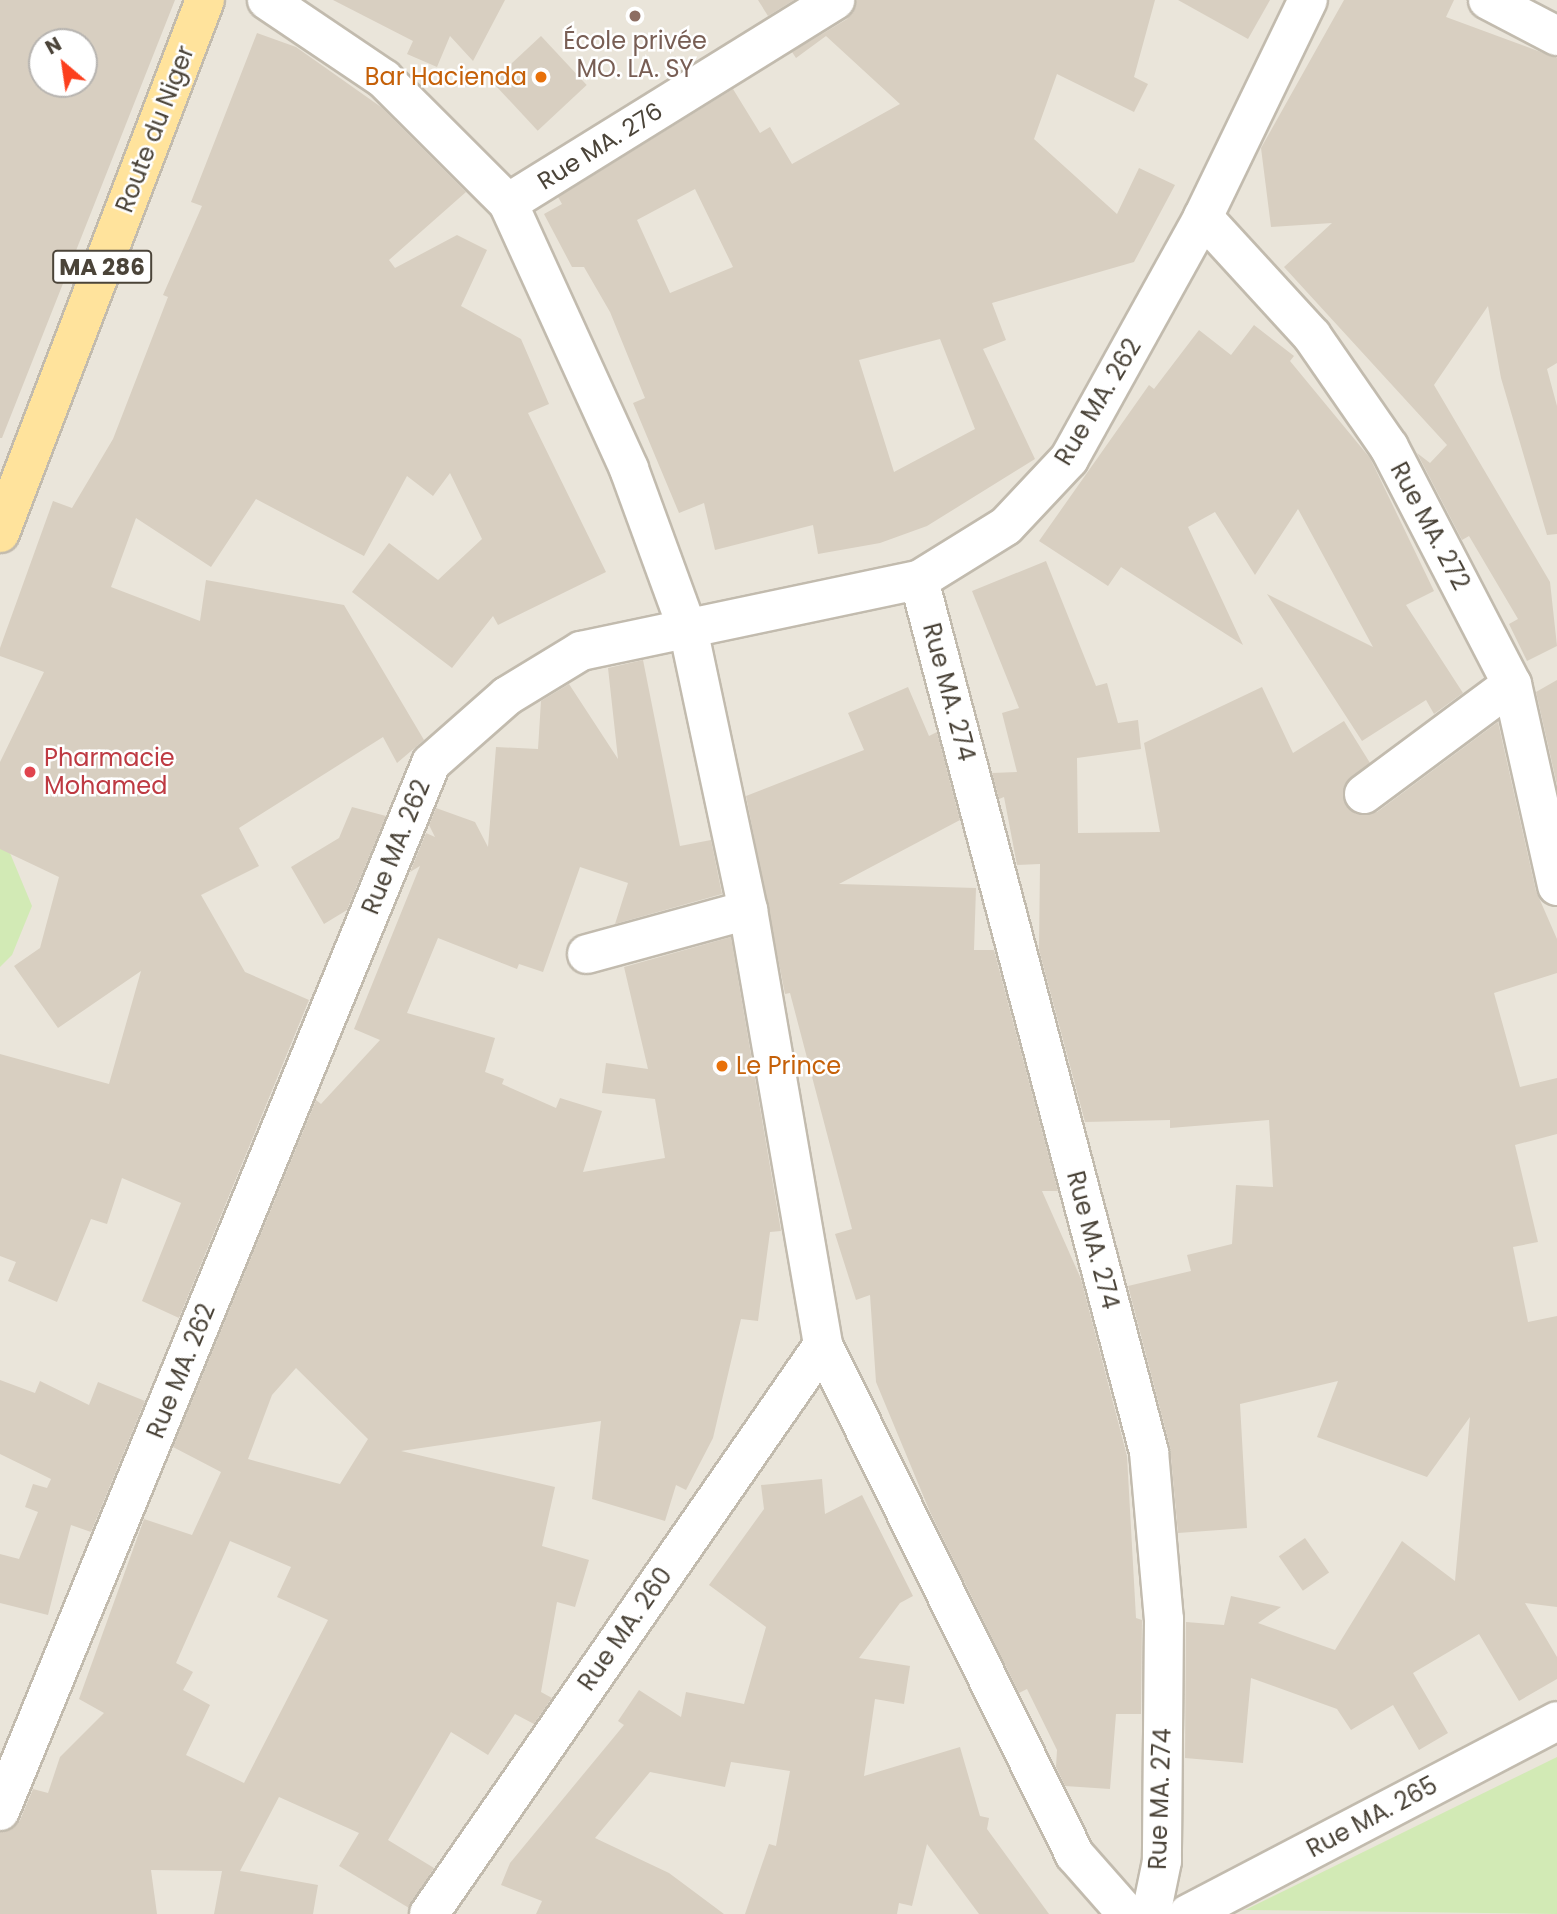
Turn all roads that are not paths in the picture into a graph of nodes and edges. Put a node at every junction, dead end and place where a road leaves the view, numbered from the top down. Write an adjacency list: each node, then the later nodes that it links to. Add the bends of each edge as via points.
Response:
1 (205, 0): 9 (main road, Route du Niger / MA 286)
2 (267, 0): 7 (street, via 384,79)
3 (835, 0): 7 (street, Rue MA. 276)
4 (1308, 0): 8 (street, Rue MA. 262)
5 (1488, 0): 6 (street)
6 (1557, 36)
7 (508, 203): 11 (street, via 629,469)
8 (1203, 217): 10 (street, Rue MA. 262, via 1069,459 1006,526); 12 (street, Rue MA. 272, via 1312,336 1389,447)
9 (0, 533)
10 (919, 580): 11 (street, Rue MA. 262); 22 (street, Rue MA. 274, via 1149,1452 1164,1619 1162,1861)
11 (689, 633): 15 (street); 19 (street, Rue MA. 262, via 581,651 507,696 431,763)
12 (1512, 684): 13 (street); 14 (street, Rue MA. 272)
13 (1364, 794)
14 (1557, 886)
15 (748, 910): 16 (street); 17 (street)
16 (587, 954)
17 (823, 1345): 20 (street, Rue MA. 260); 21 (street, via 1062,1830)
18 (1557, 1721): 23 (street, Rue MA. 265)
19 (0, 1811)
20 (429, 1914)
21 (1127, 1914)
22 (1151, 1914)
23 (1188, 1914)

